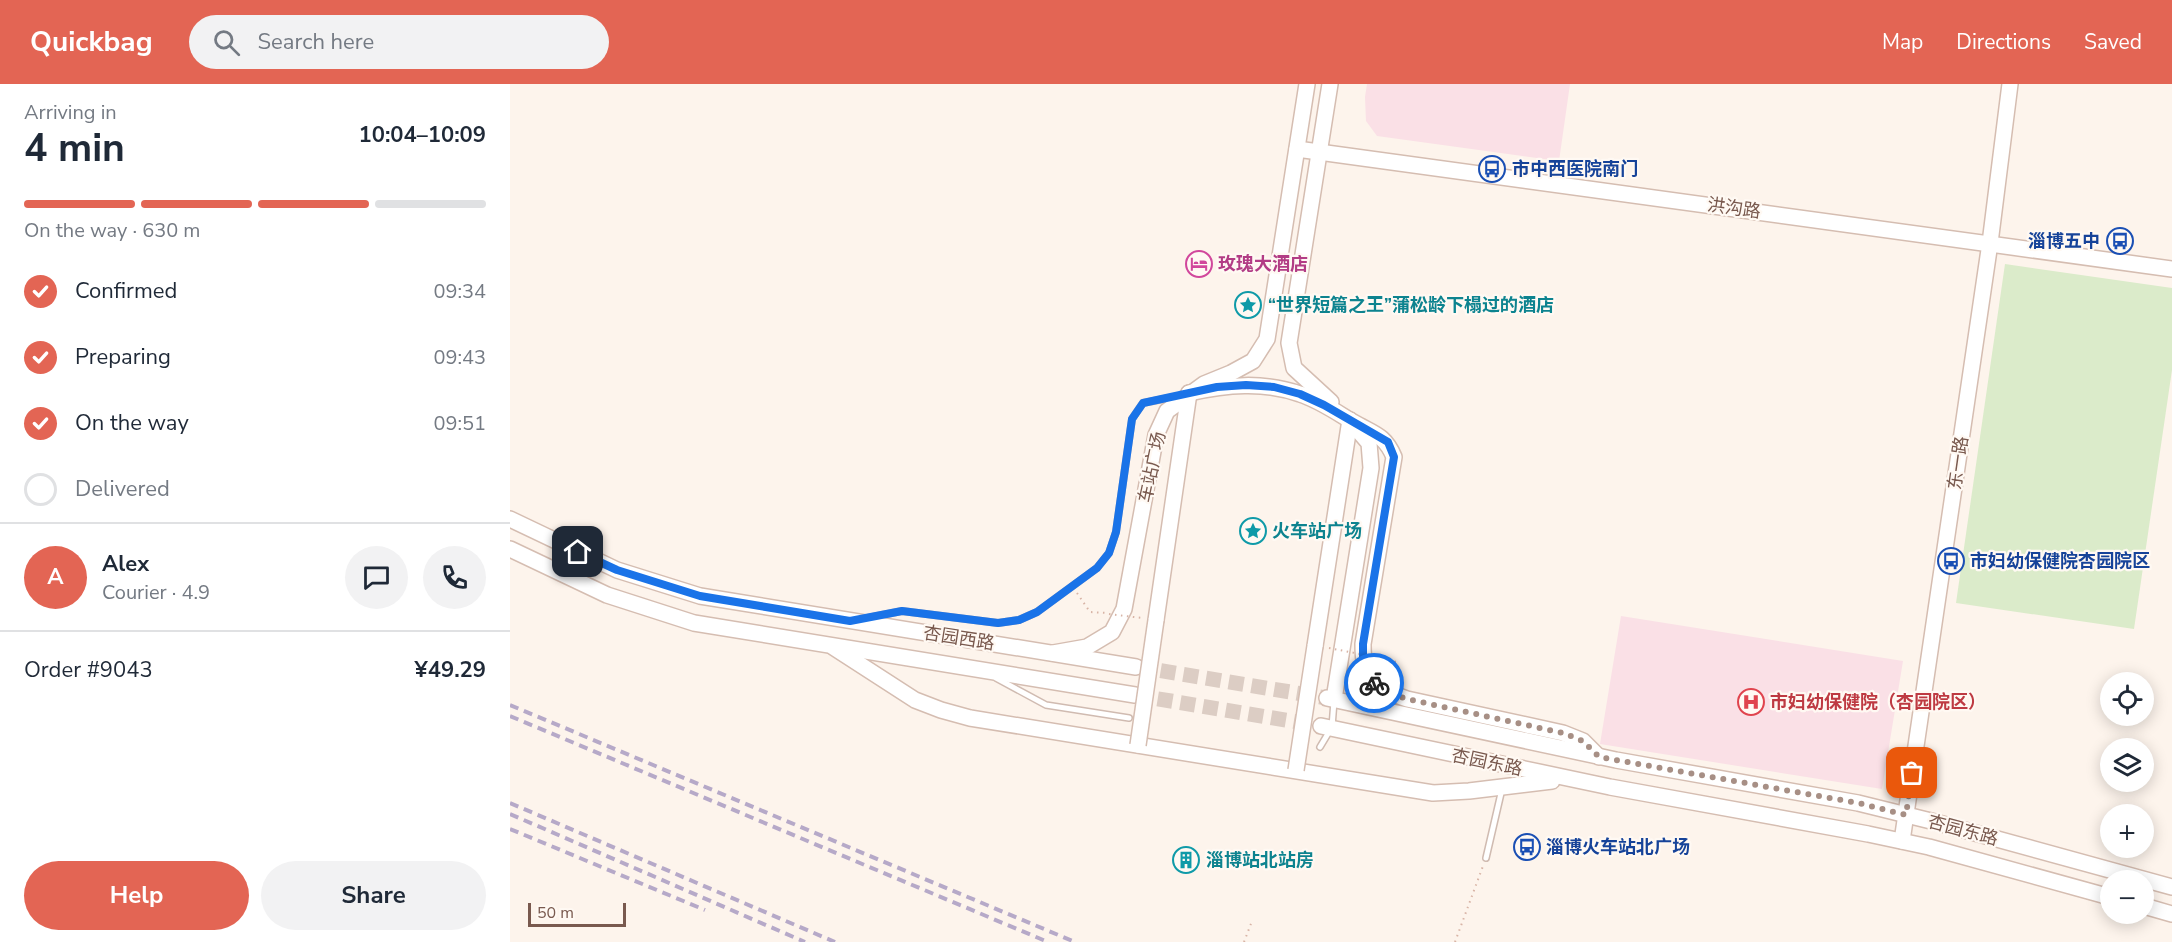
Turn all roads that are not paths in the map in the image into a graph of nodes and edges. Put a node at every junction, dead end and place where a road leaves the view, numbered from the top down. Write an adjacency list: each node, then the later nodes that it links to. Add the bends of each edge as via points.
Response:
1 (1307, 84): 4 (main road, 车站广场)
2 (1330, 84): 5 (main road)
3 (2010, 84): 6 (main road, 东一路)
4 (1297, 148): 5 (main road, 洪沟路); 8 (main road, 车站广场, via 1267,339 1253,361)
5 (1319, 152): 6 (main road, 洪沟路); 9 (main road, via 1289,343 1294,368)
6 (1990, 243): 7 (main road, 洪沟路); 27 (main road, 东一路)
7 (2172, 269)
8 (1189, 393): 9 (main road, via 1217,387 1274,387 1300,394); 12 (lane, via 1143,403 1132,419 1116,532 1109,553 1097,568 1037,612 998,623 902,611); 14 (main road, 车站广场, via 1167,411 1156,435 1124,609 1112,632 1087,647); 21 (main road, bridge)
9 (1350, 420): 18 (main road, via 1369,443 1371,468); 23 (main road, via 1388,442 1394,457 1363,644 1363,666 1371,681 1386,692 1407,699 1563,733 1583,741); 24 (main road, bridge)
10 (510, 519): 12 (main road, 杏园西路, via 656,584 700,596)
11 (510, 549): 13 (main road, 杏园西路, via 647,610 694,623)
12 (850, 621): 14 (main road, 杏园西路)
13 (833, 647): 16 (main road, 杏园西路); 21 (main road, via 915,700 941,710)
14 (1053, 653): 15 (main road, 杏园西路)
15 (1136, 666)
16 (984, 671): 17 (main road, 杏园西路); 19 (lane, via 1046,705)
17 (1135, 695)
18 (1331, 699): 20 (lane); 23 (main road, 杏园东路)
19 (1129, 718)
20 (1326, 727): 22 (lane); 25 (main road, 杏园东路)
21 (1138, 745): 24 (main road)
22 (1320, 747)
23 (1599, 757): 27 (main road, 杏园东路)
24 (1296, 770): 26 (main road, via 1433,793)
25 (1566, 779): 26 (main road); 28 (main road, 杏园东路)
26 (1503, 786): 29 (lane)
27 (1906, 815): 28 (main road, 东一路); 30 (main road, 杏园东路)
28 (1902, 841): 31 (main road, 杏园东路)
29 (1486, 858)
30 (2172, 887)
31 (2100, 894)
32 (2154, 909): 33 (main road)
33 (2172, 914)

